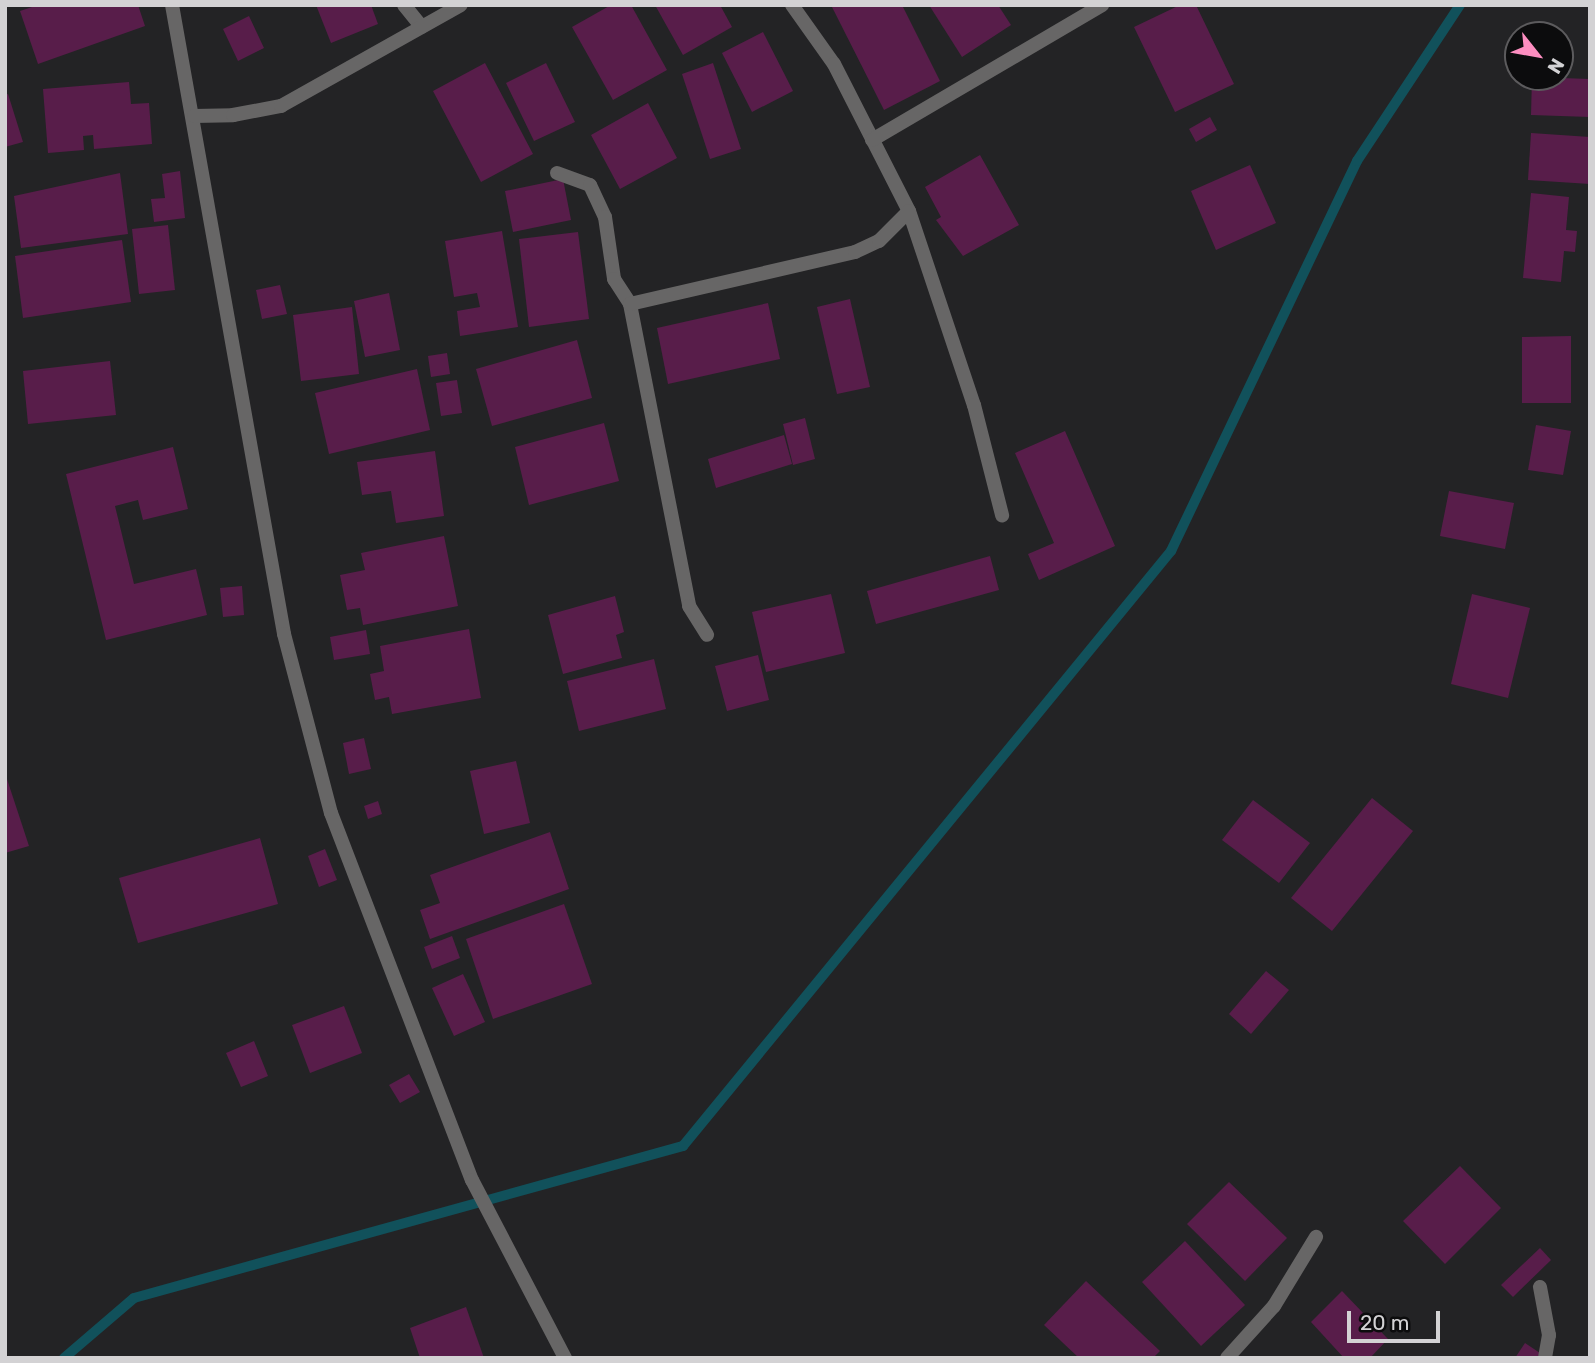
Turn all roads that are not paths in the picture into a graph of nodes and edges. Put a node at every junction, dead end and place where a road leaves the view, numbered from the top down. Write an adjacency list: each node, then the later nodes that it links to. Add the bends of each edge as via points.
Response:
1 (172, 5): 7 (street)
2 (404, 5): 6 (street)
3 (461, 5): 6 (street)
4 (792, 5): 8 (street, via 834,64)
5 (1102, 5): 8 (street)
6 (422, 27): 7 (street, via 281,106 233,116)
7 (194, 116): 16 (street, via 294,672 331,813 472,1180)
8 (872, 139): 10 (street)
9 (557, 173): 11 (street, via 590,185 605,217 614,279)
10 (909, 211): 11 (street, via 879,241 855,252); 12 (street, via 974,405)
11 (630, 304): 13 (street, via 689,606)
12 (1002, 515)
13 (707, 635)
14 (1316, 1237): 17 (street, via 1274,1306)
15 (1540, 1287): 18 (street, via 1549,1335)
16 (565, 1358)
17 (1227, 1358)
18 (1545, 1358)

